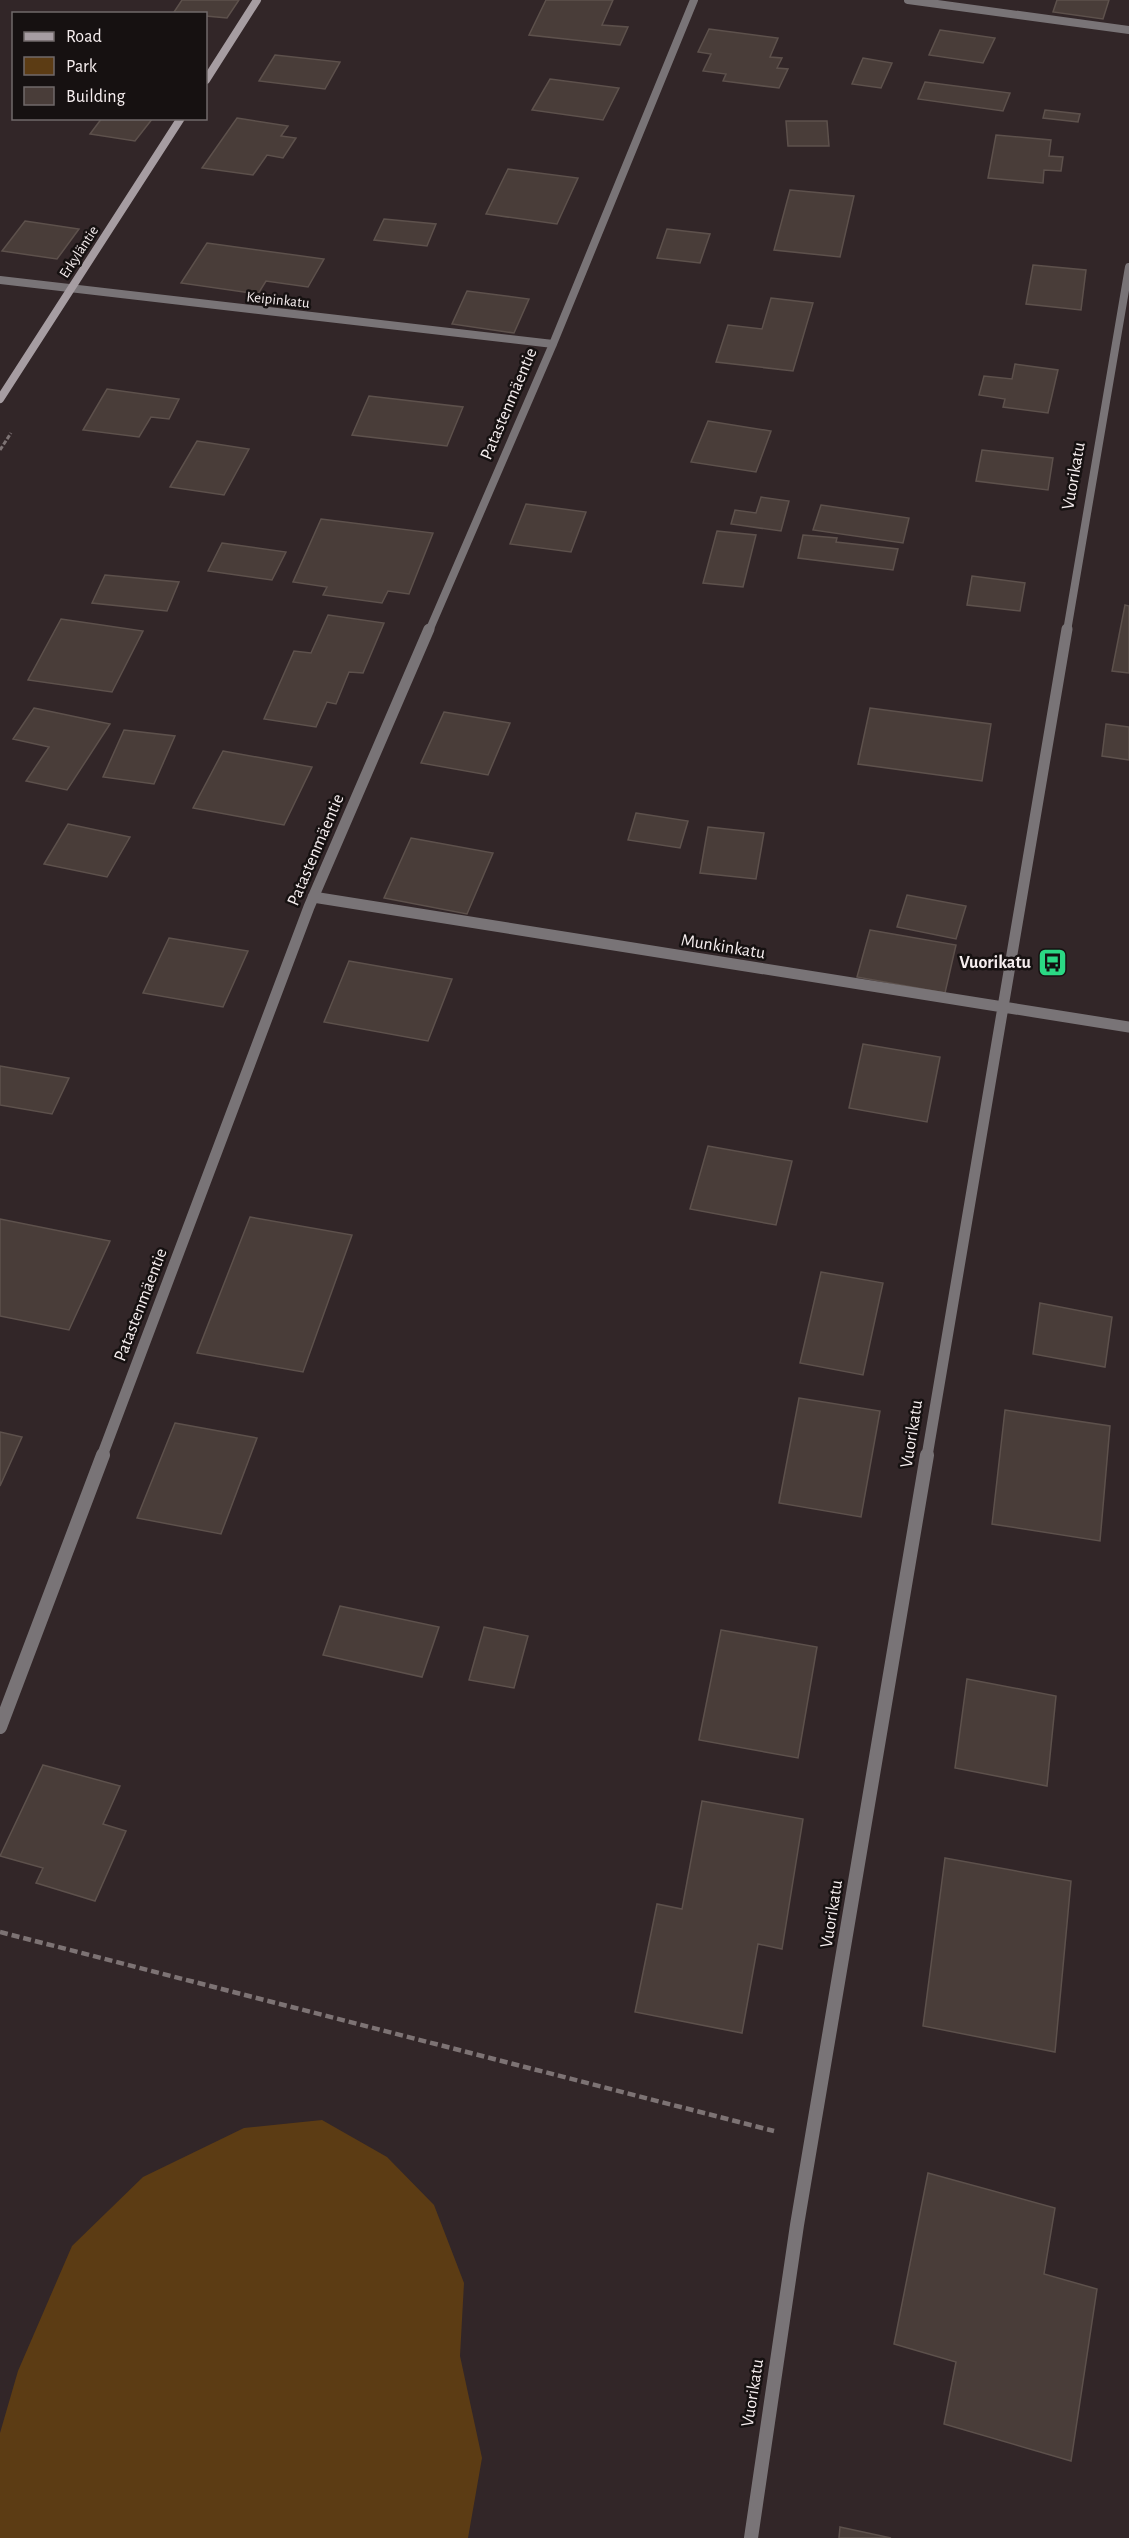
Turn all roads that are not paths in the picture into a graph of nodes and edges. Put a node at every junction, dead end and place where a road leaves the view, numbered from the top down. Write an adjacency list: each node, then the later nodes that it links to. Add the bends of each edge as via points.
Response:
1 (257, 0): 5 (street)
2 (694, 0): 10 (street, Patastenmäentie)
3 (908, 0): 4 (street)
4 (1129, 30)
5 (207, 78)
6 (180, 120): 9 (street, Erkyläntie)
7 (1129, 267): 13 (street, Vuorikatu)
8 (0, 280): 9 (street, Keipinkatu)
9 (71, 289): 10 (street, Keipinkatu); 11 (street, Erkyläntie)
10 (553, 344): 12 (street, Patastenmäentie)
11 (0, 399)
12 (313, 897): 13 (street, Munkinkatu); 15 (street, Patastenmäentie)
13 (1001, 1008): 14 (street, Munkinkatu); 16 (street, Vuorikatu, via 812,2141)
14 (1129, 1027)
15 (0, 1726)
16 (751, 2538)

